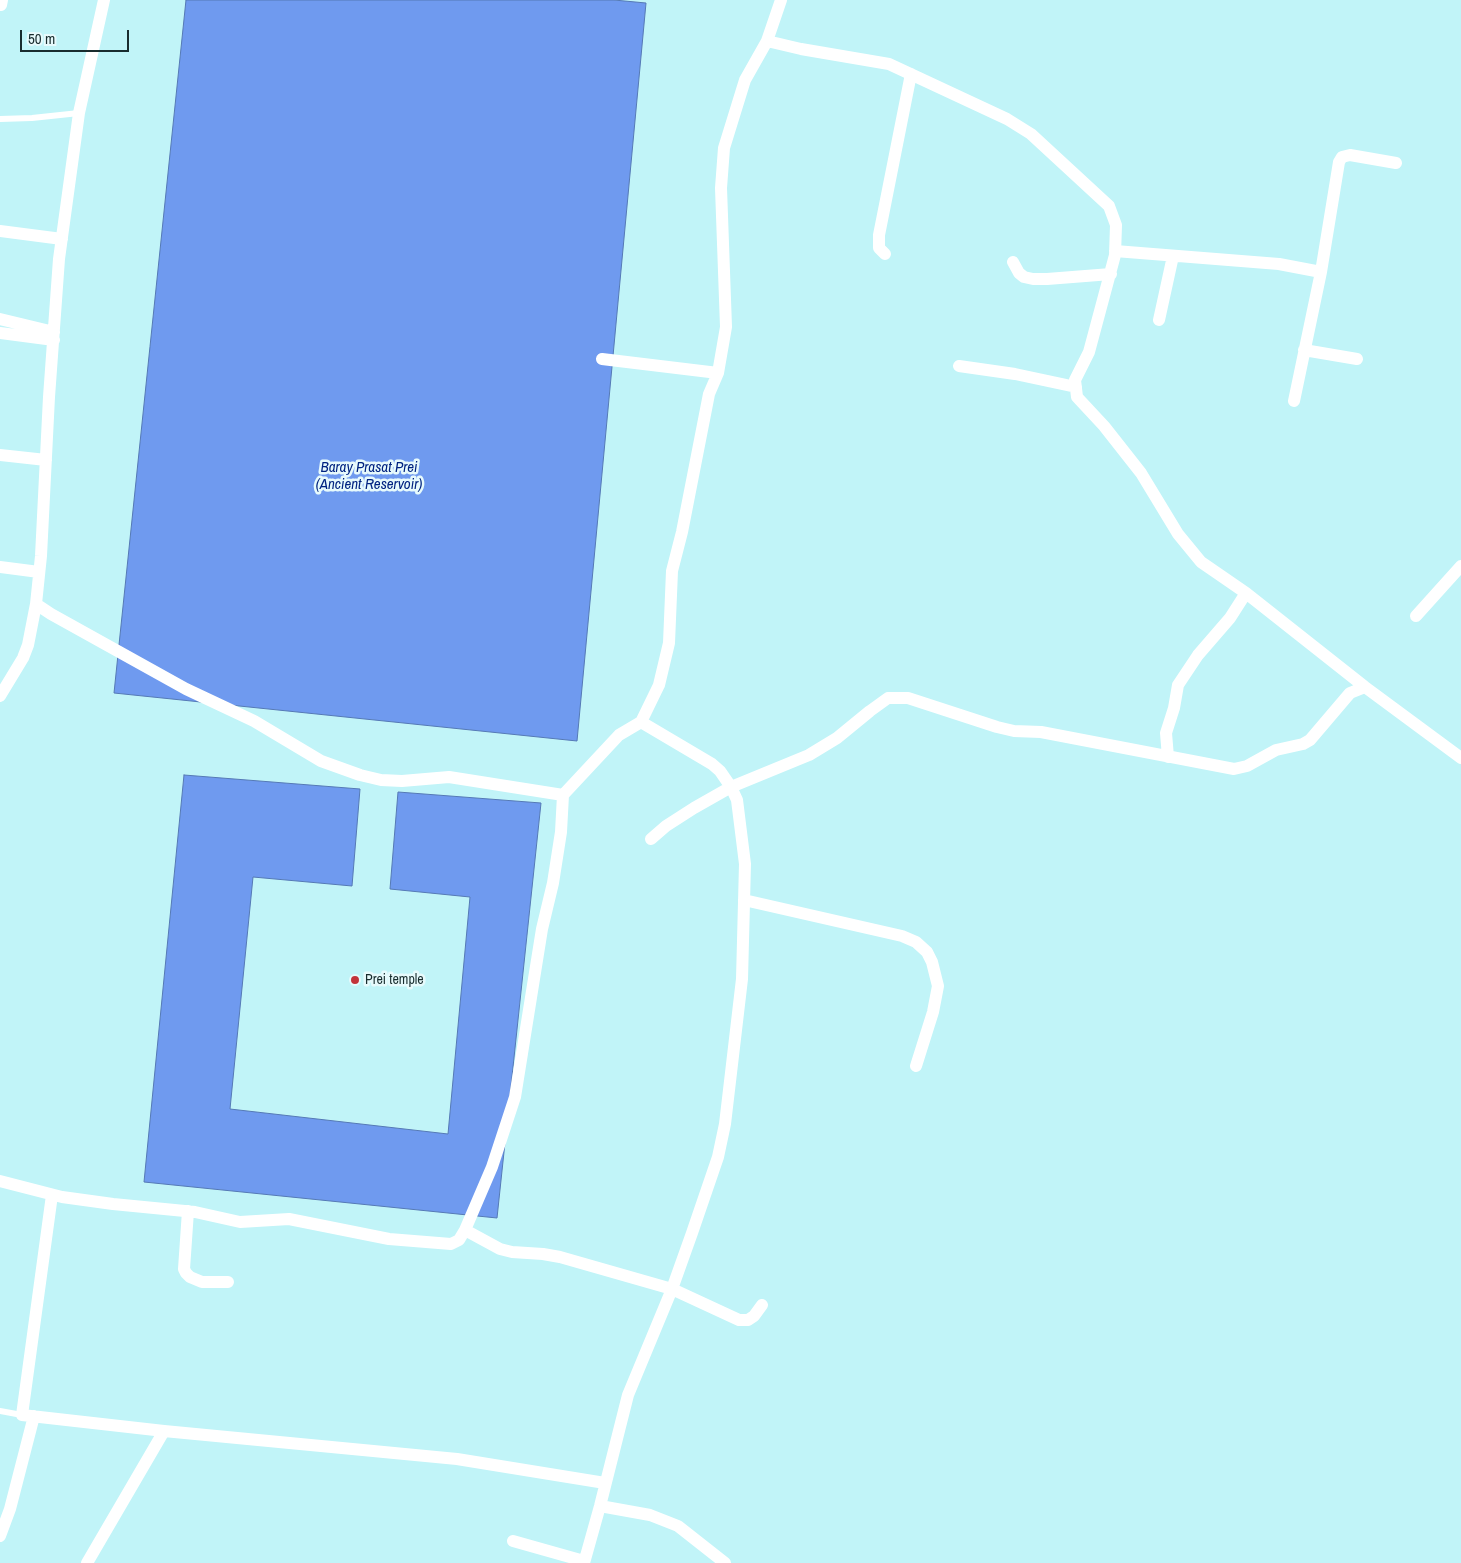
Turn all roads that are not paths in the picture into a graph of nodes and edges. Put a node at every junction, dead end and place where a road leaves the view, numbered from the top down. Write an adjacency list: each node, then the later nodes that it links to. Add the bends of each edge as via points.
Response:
1 (104, 0): 5 (street)
2 (781, 0): 3 (street)
3 (768, 41): 4 (street, via 889,64); 24 (street, via 745,80 724,148 721,188 726,326)
4 (912, 74): 10 (street, via 1007,119 1031,134 1109,206 1116,225); 11 (street, via 879,236 879,248)
5 (79, 113): 6 (lane); 9 (street)
6 (0, 119)
7 (1396, 163): 14 (street, via 1350,155 1342,157)
8 (0, 231): 9 (street)
9 (62, 239): 19 (street)
10 (1115, 251): 12 (street); 15 (street)
11 (885, 254)
12 (1173, 256): 14 (street, via 1279,264); 17 (street)
13 (1014, 262): 15 (street, via 1019,274 1033,279)
14 (1321, 272): 20 (street)
15 (1110, 274): 25 (street)
16 (0, 319): 19 (street)
17 (1159, 320)
18 (0, 333): 19 (street)
19 (54, 336): 28 (street)
20 (1304, 350): 22 (street); 26 (street)
21 (602, 359): 24 (street)
22 (1357, 359)
23 (959, 366): 25 (street)
24 (718, 372): 37 (street, via 709,394 672,571 669,644 659,685)
25 (1076, 387): 32 (street, via 1077,397 1141,473 1178,534 1202,562)
26 (1294, 401)
27 (0, 455): 28 (street)
28 (46, 460): 31 (street)
29 (1461, 566): 34 (street)
30 (0, 567): 31 (street)
31 (39, 572): 33 (street)
32 (1246, 593): 35 (street); 38 (street, via 1178,685 1166,733)
33 (36, 604): 36 (street, via 23,658); 41 (street, via 186,688 254,721 321,761 381,780 449,777)
34 (1416, 616)
35 (1364, 687): 38 (street, via 1350,693 1310,740 1276,750 1247,766 1224,768); 39 (street)
36 (0, 696)
37 (641, 722): 40 (street, via 712,764); 41 (street, via 619,735)
38 (1168, 756): 40 (street, via 1041,732 1014,731 896,697 882,701 837,738 808,755)
39 (1461, 758)
40 (731, 787): 42 (street, via 666,826); 43 (street, via 737,800 745,864)
41 (563, 795): 48 (street, via 561,832 515,1097 492,1167)
42 (652, 839)
43 (744, 900): 44 (street, via 902,936 927,952 938,986); 50 (street, via 742,979 718,1157)
44 (916, 1066)
45 (0, 1181): 46 (street)
46 (52, 1195): 47 (street); 53 (street)
47 (188, 1211): 48 (street, via 240,1222 289,1219 389,1239 451,1244 459,1240); 49 (street, via 186,1273 202,1282)
48 (465, 1230): 50 (street, via 500,1249 560,1257)
49 (228, 1282)
50 (672, 1288): 51 (street, via 742,1321 754,1316); 55 (street, via 628,1395)
51 (762, 1305)
52 (0, 1411): 53 (lane)
53 (28, 1415): 54 (street); 57 (street, via 10,1509)
54 (164, 1431): 55 (street, via 457,1459); 60 (street)
55 (605, 1483): 56 (street)
56 (600, 1506): 59 (street); 61 (street, via 650,1514 678,1526)
57 (0, 1536)
58 (513, 1541): 59 (street)
59 (584, 1562)
60 (87, 1563)
61 (725, 1563)

